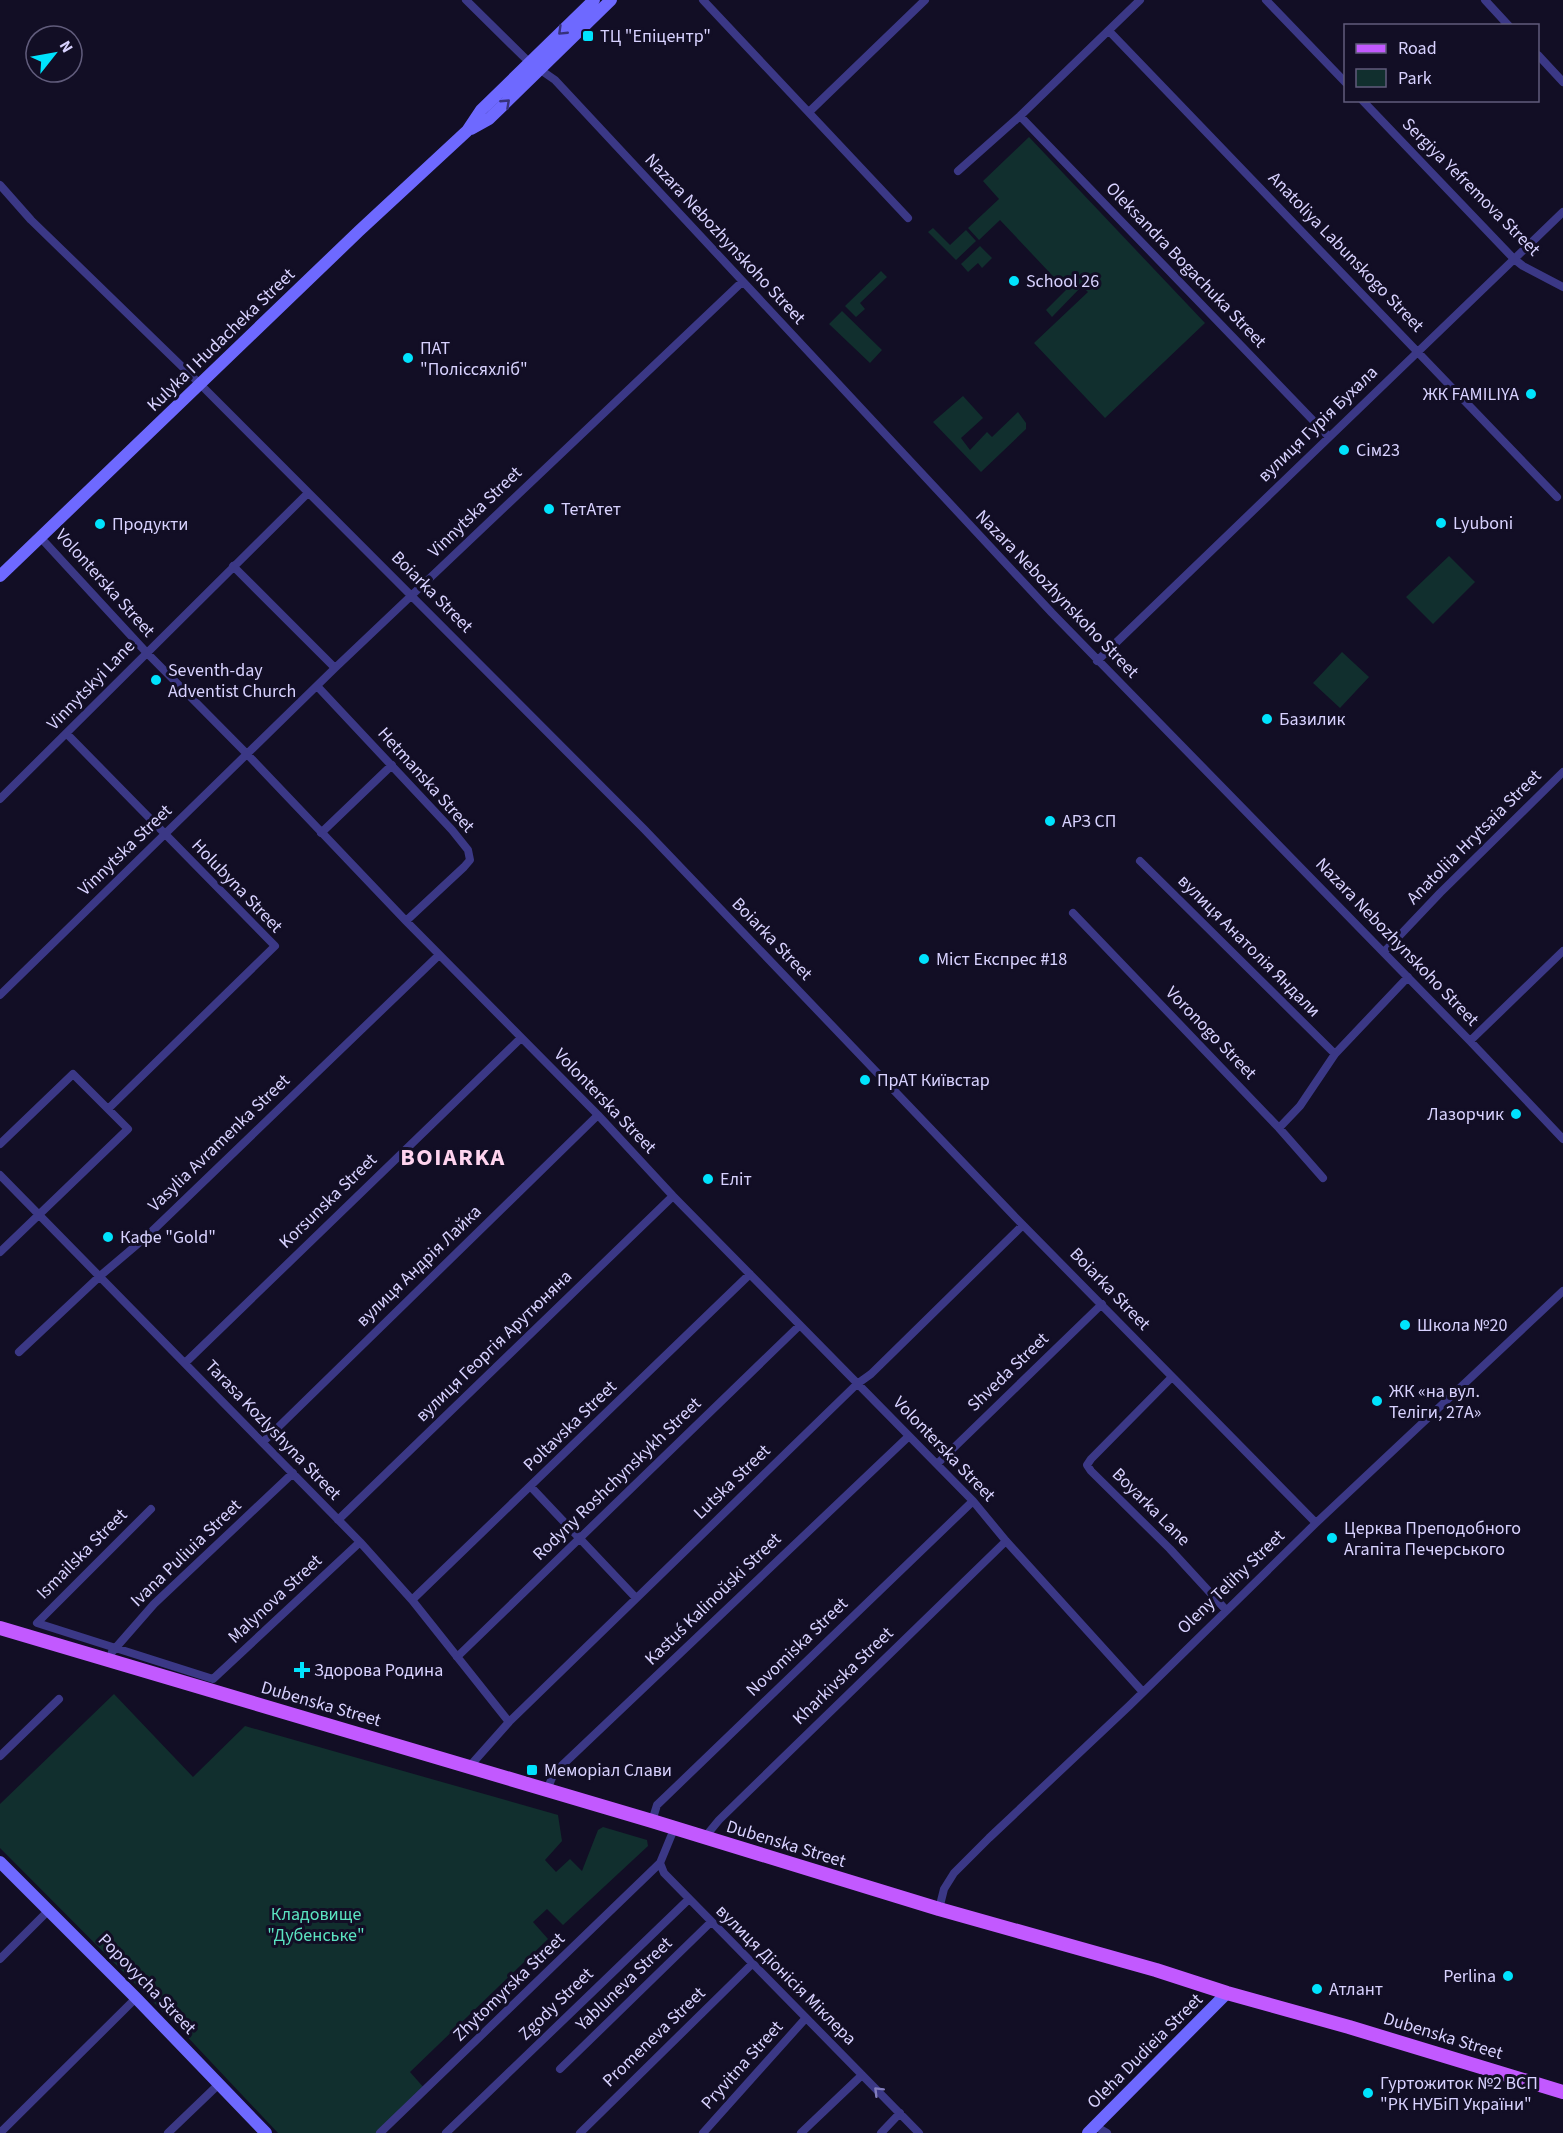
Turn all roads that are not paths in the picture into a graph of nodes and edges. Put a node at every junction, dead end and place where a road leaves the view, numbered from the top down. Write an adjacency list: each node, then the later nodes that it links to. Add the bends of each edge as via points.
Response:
1 (466, 0): 12 (street, Nazara Nebozhynskoho Street)
2 (594, 0): 12 (main road, Kulyka I Hudacheka Street, one-way to 12)
3 (611, 0): 12 (main road, Kulyka I Hudacheka Street)
4 (925, 0): 16 (street)
5 (1140, 0): 10 (street)
6 (1266, 0): 13 (street)
7 (1485, 0): 9 (street)
8 (709, 2): 16 (street)
9 (1507, 24)
10 (1109, 31): 17 (street); 25 (street, Anatoliya Labunskogo Street)
11 (1539, 56): 14 (street)
12 (535, 66): 23 (street, Nazara Nebozhynskoho Street, via 555,80); 26 (main road, Kulyka I Hudacheka Street, via 481,110 467,131)
13 (1344, 81)
14 (1563, 82)
15 (1364, 102): 22 (street, Sergiya Yefremova Street)
16 (809, 112): 21 (street)
17 (1020, 116): 18 (street); 27 (street, Oleksandra Bogachuka Street)
18 (957, 171)
19 (0, 185): 26 (street, Boiarka Street)
20 (1563, 212): 22 (street, вулиця Гурія Бухала)
21 (908, 218)
22 (1514, 259): 24 (street, Sergiya Yefremova Street); 25 (street, вулиця Гурія Бухала)
23 (742, 282): 33 (street, Vinnytska Street); 35 (street, Nazara Nebozhynskoho Street)
24 (1563, 287)
25 (1418, 350): 27 (street, вулиця Гурія Бухала); 29 (street, Anatoliya Labunskogo Street)
26 (200, 384): 28 (street, Boiarka Street); 30 (main road, Kulyka I Hudacheka Street)
27 (1329, 437): 35 (street, вулиця Гурія Бухала)
28 (308, 493): 31 (street, Vinnytskyi Lane); 33 (street, Boiarka Street)
29 (1557, 497)
30 (40, 537): 32 (main road, Kulyka I Hudacheka Street); 34 (street, Volonterska Street)
31 (233, 566): 34 (street, Vinnytskyi Lane); 36 (street)
32 (0, 576)
33 (412, 595): 36 (street, Vinnytska Street); 65 (street, Boiarka Street, via 644,828)
34 (146, 652): 38 (street, Vinnytskyi Lane); 39 (street, Volonterska Street)
35 (1097, 661): 49 (street, Nazara Nebozhynskoho Street)
36 (335, 668): 37 (street, Vinnytska Street)
37 (317, 686): 39 (street, Vinnytska Street); 40 (street, Hetmanska Street)
38 (67, 734): 42 (street, Vinnytskyi Lane); 44 (street, Holubyna Street)
39 (247, 754): 43 (street, Volonterska Street); 44 (street, Vinnytska Street)
40 (392, 765): 43 (street); 47 (street, Hetmanska Street, via 452,830 468,850 470,860)
41 (1563, 772): 49 (street, Anatoliia Hrytsaia Street)
42 (0, 799)
43 (321, 833): 47 (street, Volonterska Street)
44 (165, 834): 52 (street, Vinnytska Street); 56 (street, Holubyna Street, via 275,946)
45 (1140, 861): 55 (street, вулиця Анатолія Яндали)
46 (1073, 913): 58 (street, Voronogo Street)
47 (406, 921): 50 (street, Volonterska Street)
48 (1563, 951): 54 (street)
49 (1384, 952): 51 (street, Nazara Nebozhynskoho Street)
50 (439, 955): 53 (street, Volonterska Street); 68 (street, Vasylia Avramenka Street, via 146,1237)
51 (1408, 977): 54 (street, Nazara Nebozhynskoho Street); 55 (street)
52 (0, 995)
53 (521, 1038): 57 (street, Volonterska Street); 73 (street, Korsunska Street)
54 (1470, 1041): 59 (street, Nazara Nebozhynskoho Street)
55 (1335, 1054): 58 (street, via 1300,1106)
56 (108, 1109): 60 (street, via 73,1074); 64 (street, via 128,1129)
57 (598, 1115): 63 (street, Volonterska Street); 77 (street, вулиця Андрія Лайка)
58 (1279, 1128): 62 (street, Voronogo Street)
59 (1563, 1139)
60 (0, 1144)
61 (0, 1175): 64 (street, Tarasa Kozlyshyna Street)
62 (1323, 1178)
63 (673, 1196): 67 (street, Volonterska Street); 83 (street, вулиця Георгія Арутюняна)
64 (39, 1215): 66 (street); 68 (street, Tarasa Kozlyshyna Street)
65 (1023, 1225): 70 (street, Boiarka Street); 75 (street, Lutska Street)
66 (0, 1252)
67 (750, 1274): 71 (street, Volonterska Street); 80 (street, Poltavska Street)
68 (100, 1276): 72 (street, Vasylia Avramenka Street); 73 (street, Tarasa Kozlyshyna Street)
69 (1563, 1291): 84 (street, Oleny Telihy Street)
70 (1102, 1304): 74 (street, Boiarka Street); 78 (street, Shveda Street)
71 (800, 1325): 75 (street, Volonterska Street); 85 (street, Rodyny Roshchynskykh Street)
72 (19, 1352)
73 (184, 1363): 77 (street, Tarasa Kozlyshyna Street)
74 (1172, 1377): 84 (street, Boiarka Street); 90 (street, Boyarka Lane, via 1087,1465)
75 (857, 1384): 76 (street, Volonterska Street); 88 (street, Lutska Street)
76 (909, 1436): 78 (street, Volonterska Street); 99 (street, Kastuś Kalinoŭski Street, via 554,1773)
77 (263, 1442): 79 (street, Tarasa Kozlyshyna Street)
78 (937, 1464): 81 (street, Volonterska Street)
79 (293, 1473): 83 (street, Tarasa Kozlyshyna Street); 92 (street, Ivana Puliuia Street, via 154,1604)
80 (531, 1487): 85 (street); 89 (street, Poltavska Street)
81 (973, 1501): 86 (street, Volonterska Street); 100 (street, Novomiska Street, via 657,1805)
82 (151, 1509): 92 (street, Ismailska Street, via 37,1623)
83 (338, 1520): 87 (street, Tarasa Kozlyshyna Street)
84 (1316, 1522): 90 (street, Oleny Telihy Street)
85 (579, 1538): 88 (street); 93 (street, Rodyny Roshchynskykh Street)
86 (1006, 1541): 94 (street, Volonterska Street); 102 (street, Kharkivska Street)
87 (360, 1542): 89 (street, Tarasa Kozlyshyna Street); 92 (street, Malynova Street, via 213,1679)
88 (636, 1598): 96 (street, Lutska Street)
89 (412, 1600): 93 (street, Tarasa Kozlyshyna Street)
90 (1226, 1610): 94 (street, Oleny Telihy Street)
91 (0, 1628): 92 (main road, Dubenska Street)
92 (110, 1653): 98 (main road, Dubenska Street)
93 (457, 1657): 96 (street, Tarasa Kozlyshyna Street)
94 (1142, 1691): 106 (street, Oleny Telihy Street, via 954,1873 944,1889)
95 (59, 1699): 97 (street)
96 (508, 1722): 98 (street, Lutska Street)
97 (0, 1756)
98 (469, 1767): 99 (main road, Dubenska Street)
99 (547, 1790): 100 (main road, Dubenska Street)
100 (652, 1821): 101 (main road, Dubenska Street)
101 (674, 1828): 102 (main road, Dubenska Street); 104 (street)
102 (705, 1837): 106 (main road, Dubenska Street)
103 (0, 1862): 107 (main road, Popovycha Street)
104 (660, 1863): 105 (street, вулиця Діонісія Міклера, via 664,1873); 123 (street, Zhytomyrska Street)
105 (689, 1899): 108 (street, вулиця Діонісія Міклера); 124 (street, Zgody Street)
106 (939, 1909): 111 (main road, Dubenska Street)
107 (49, 1910): 109 (street); 112 (main road, Popovycha Street)
108 (711, 1922): 110 (street, вулиця Діонісія Міклера); 114 (street, Yabluneva Street)
109 (0, 1959)
110 (752, 1964): 113 (street, вулиця Діонісія Міклера); 125 (street, Promeneva Street)
111 (1227, 1993): 117 (main road, Dubenska Street); 119 (main road, Oleha Dudieia Street)
112 (136, 1998): 116 (main road, Popovycha Street); 120 (street)
113 (805, 2019): 115 (street, вулиця Діонісія Міклера); 126 (street, Pryvitna Street)
114 (560, 2069)
115 (862, 2075): 118 (street, вулиця Діонісія Міклера, one-way to 115); 127 (street)
116 (219, 2084): 121 (street); 122 (main road, Popovycha Street)
117 (1563, 2092)
118 (900, 2113): 128 (street); 129 (street, вулиця Діонісія Міклера)
119 (1091, 2130): 130 (street)
120 (0, 2133)
121 (168, 2133)
122 (266, 2133)
123 (380, 2133)
124 (446, 2133)
125 (580, 2133)
126 (703, 2133)
127 (801, 2133)
128 (881, 2133)
129 (919, 2133)
130 (1107, 2133)

